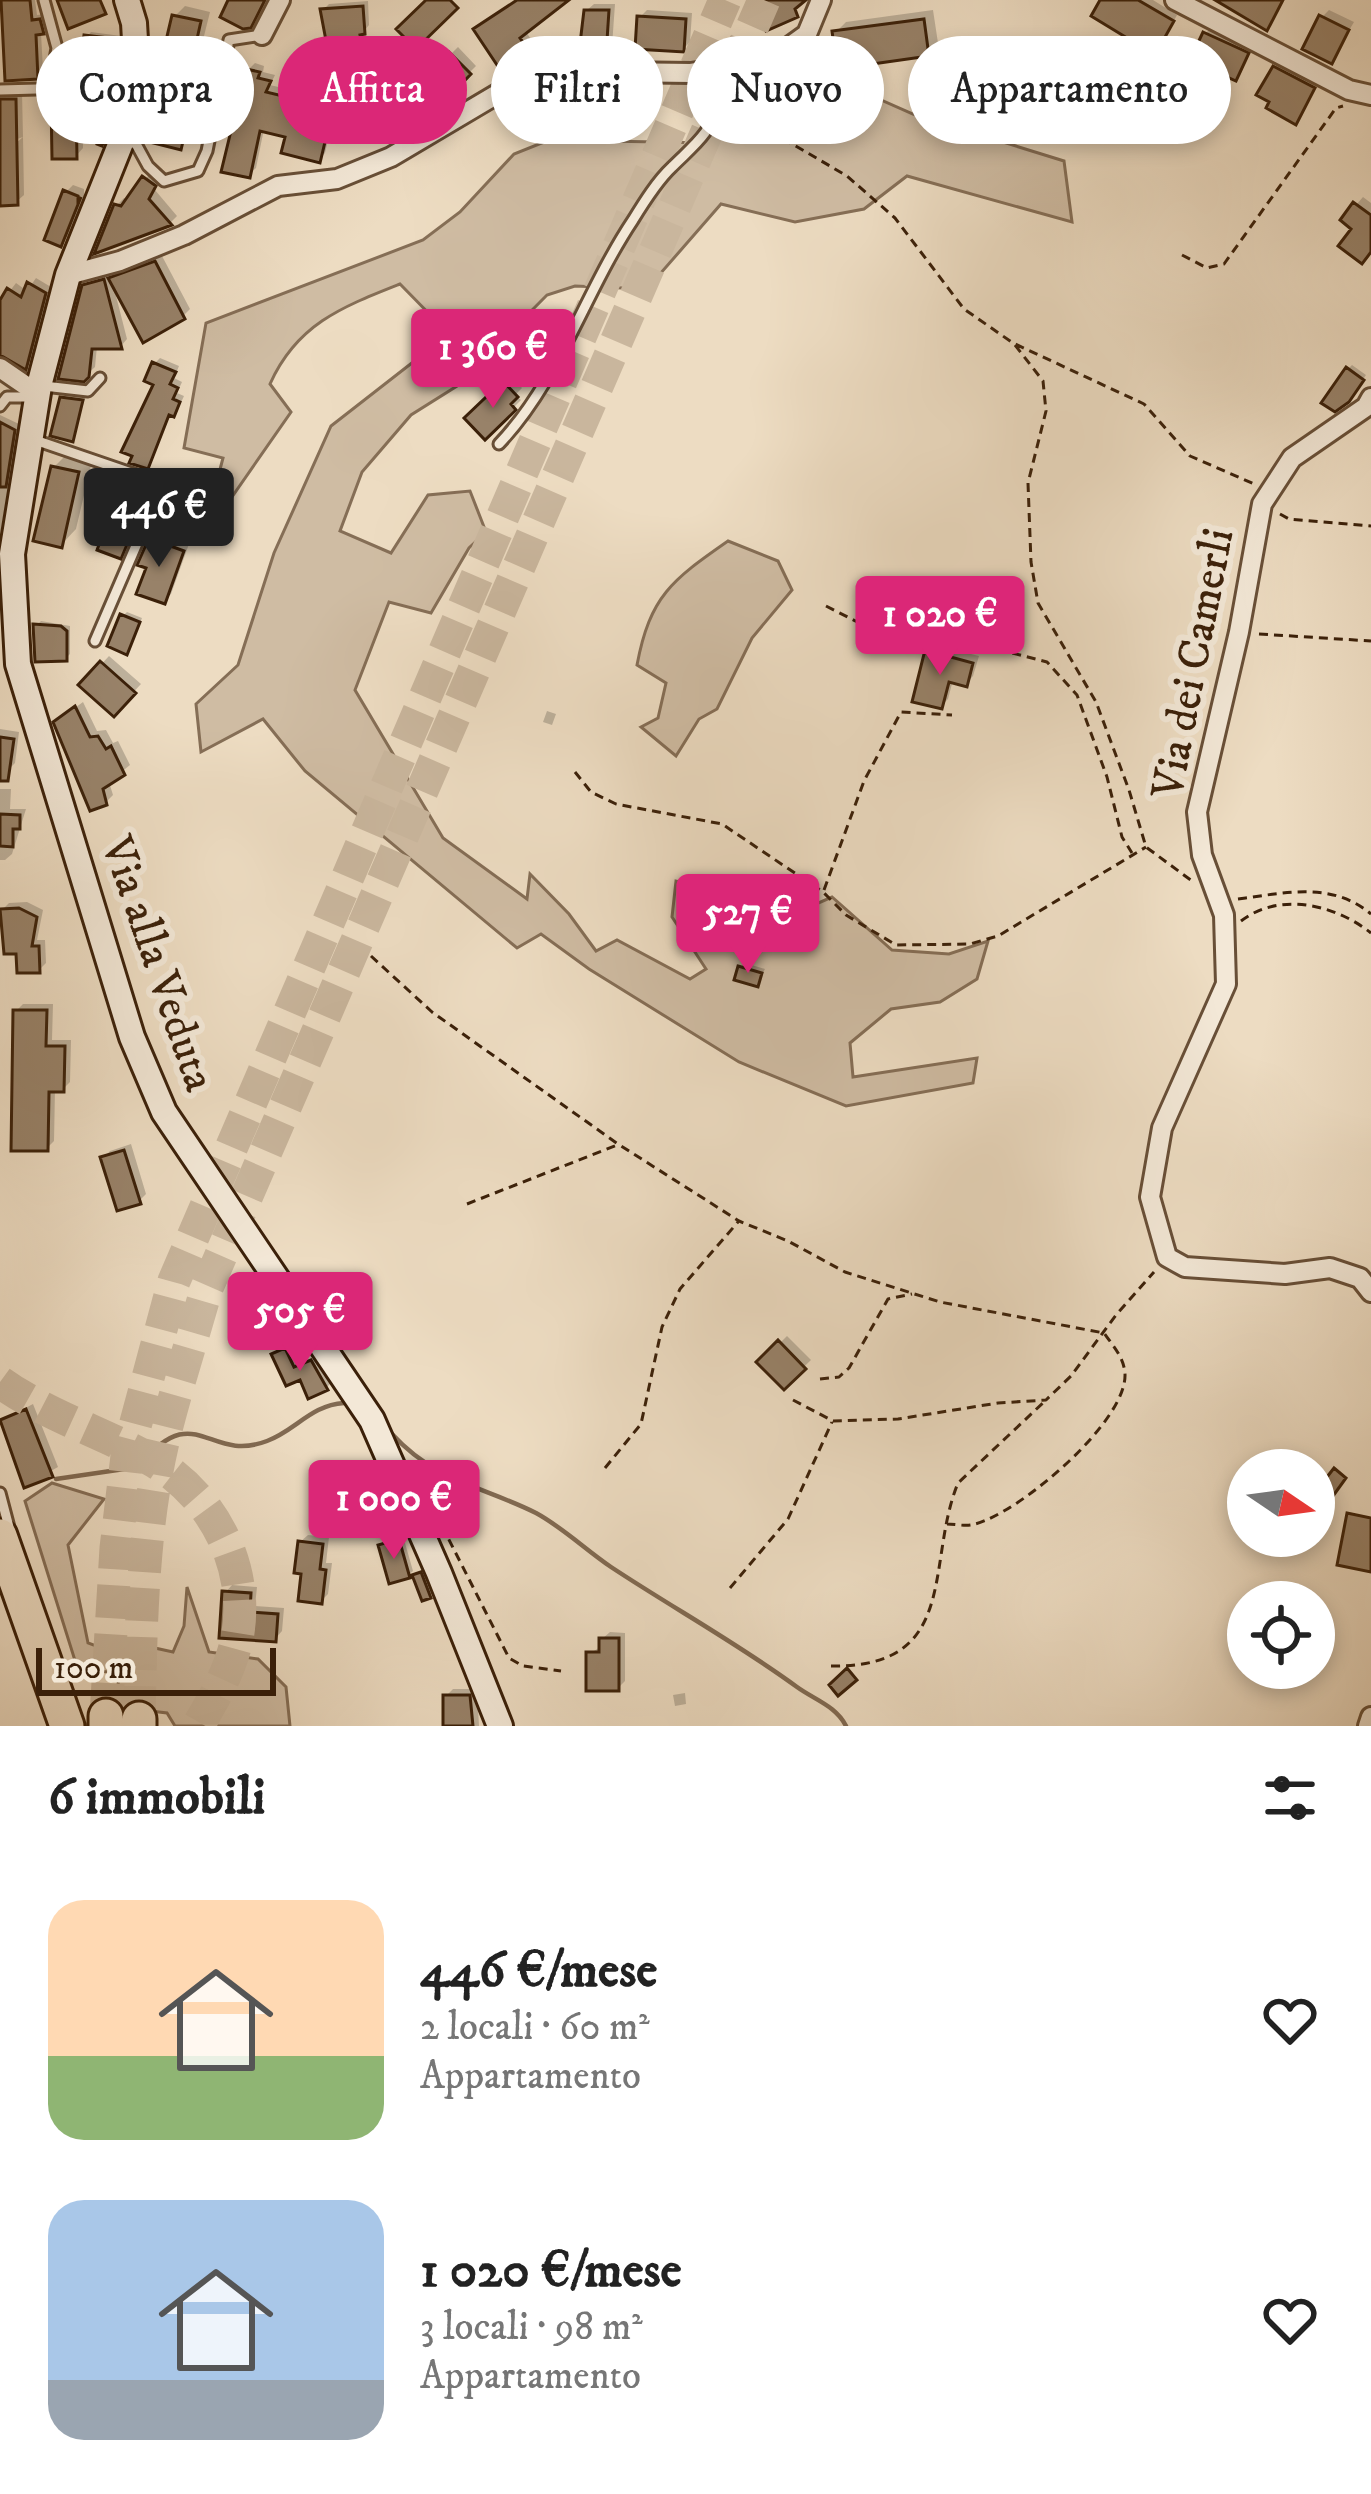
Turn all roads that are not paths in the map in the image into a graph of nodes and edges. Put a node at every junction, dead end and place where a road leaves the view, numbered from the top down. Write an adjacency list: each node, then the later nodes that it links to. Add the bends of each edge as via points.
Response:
1 (44, 0): 7 (lane)
2 (127, 0): 8 (street, Via alla Veduta)
3 (280, 0): 6 (street)
4 (821, 0): 10 (street)
5 (1175, 0): 14 (street)
6 (262, 35): 9 (lane)
7 (54, 36)
8 (134, 36)
9 (254, 36)
10 (805, 36)
11 (687, 74): 19 (street, via 536,71 391,157 337,178 278,186 184,236)
12 (36, 89): 13 (lane)
13 (0, 90)
14 (1368, 94)
15 (120, 144): 19 (street, Via alla Veduta)
16 (136, 144): 17 (lane, via 164,181 198,171)
17 (208, 144)
18 (700, 144): 26 (lane, via 632,220 544,382)
19 (68, 274): 22 (street, Via alla Veduta)
20 (0, 368): 22 (street)
21 (100, 378): 22 (lane, via 88,391)
22 (38, 390): 24 (lane); 25 (street, Via alla Veduta)
23 (1371, 398): 28 (street, Via dei Camerli, via 1292,458 1266,498 1198,812 1202,855 1227,933 1226,984 1162,1128 1150,1197 1167,1258 1185,1267 1285,1274 1330,1268 1360,1278)
24 (0, 406)
25 (31, 438): 27 (lane, via 160,490); 33 (street, Via alla Veduta, via 12,554 18,664 132,1037 164,1112 372,1420)
26 (499, 444)
27 (95, 641)
28 (1371, 1292)
29 (0, 1492): 30 (lane, via 11,1527)
30 (2, 1541): 32 (highway)
31 (1371, 1717): 34 (street)
32 (67, 1726)
33 (500, 1726)
34 (1368, 1726)

